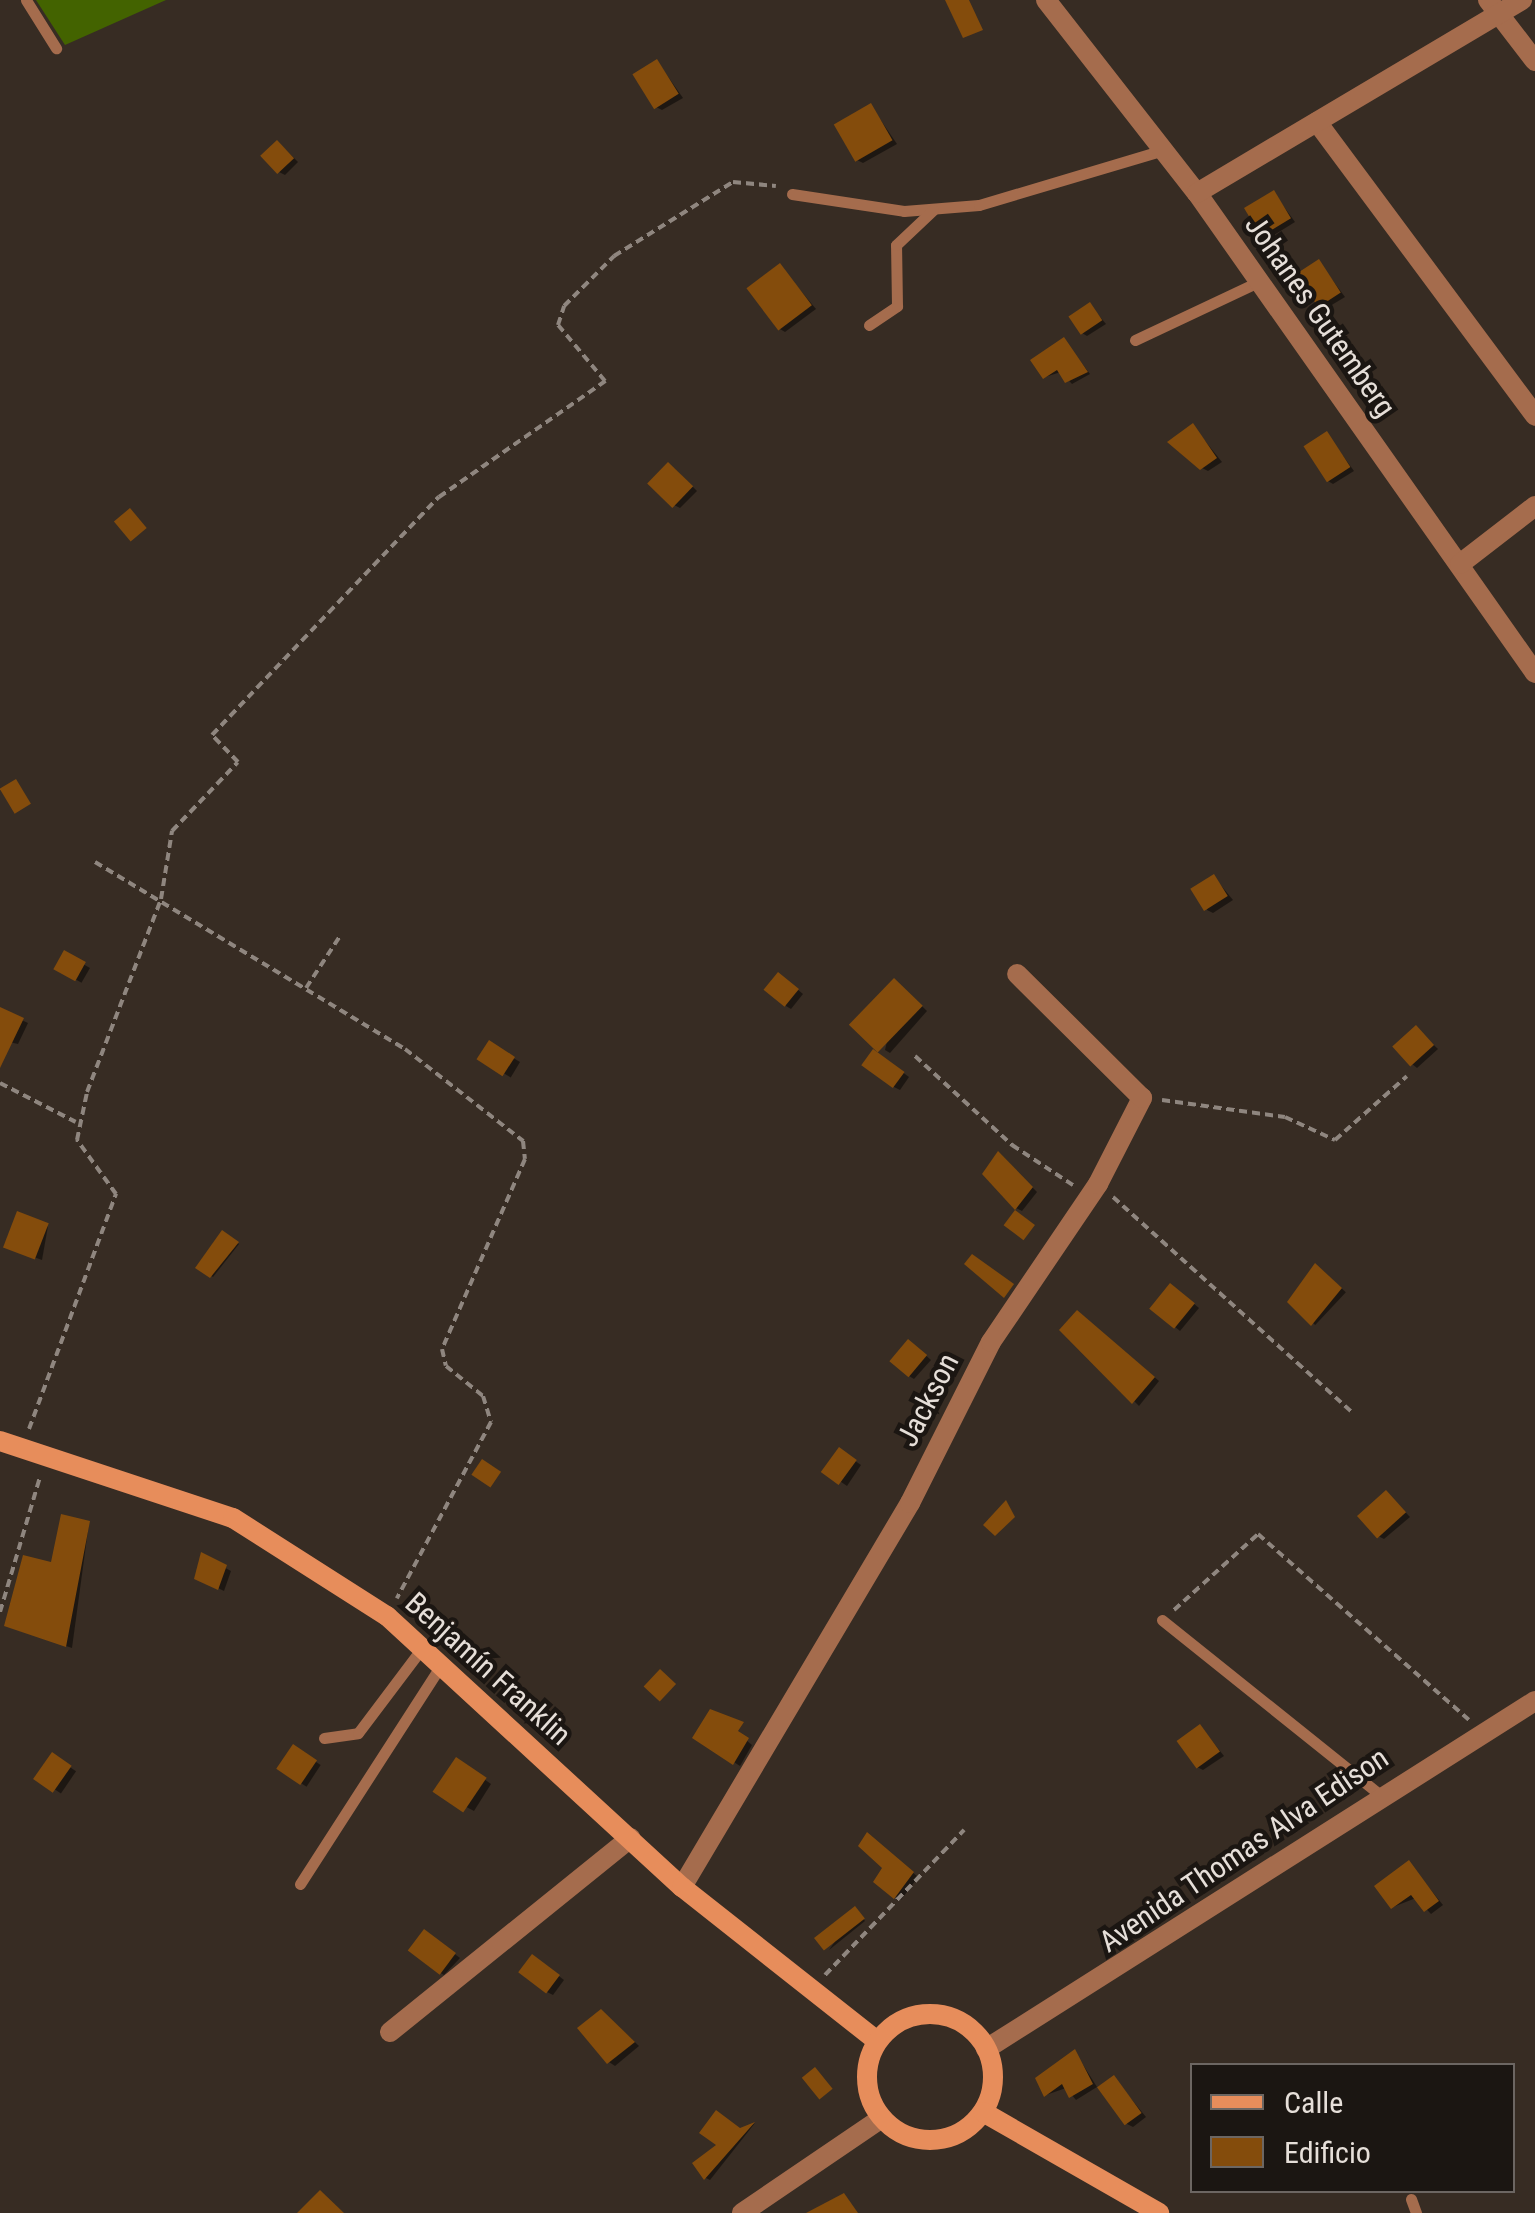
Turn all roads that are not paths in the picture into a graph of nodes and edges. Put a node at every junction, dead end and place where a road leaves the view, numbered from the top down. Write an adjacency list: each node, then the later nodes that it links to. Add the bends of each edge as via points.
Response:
1 (26, 0): 5 (lane)
2 (1046, 0): 8 (street, Johanes Gutemberg)
3 (1522, 0): 4 (street)
4 (1494, 7): 6 (street); 7 (street)
5 (56, 48)
6 (1535, 61)
7 (1317, 122): 9 (street); 15 (street)
8 (1164, 150): 9 (street, Johanes Gutemberg); 11 (lane, via 1087,178)
9 (1198, 193): 12 (street, Johanes Gutemberg)
10 (792, 194): 11 (lane, via 841,206)
11 (937, 208): 13 (lane, via 896,244 897,306)
12 (1258, 282): 14 (lane); 17 (street, Johanes Gutemberg)
13 (869, 324)
14 (1134, 340)
15 (1535, 416)
16 (1535, 506): 17 (street)
17 (1460, 564): 18 (street, Johanes Gutemberg)
18 (1535, 673)
19 (1017, 974): 29 (street, Jackson, via 1142,1098 1094,1190 991,1342 910,1503)
20 (0, 1441): 22 (street, Benjamín Franklin, via 233,1518 387,1616)
21 (1162, 1620): 26 (lane)
22 (422, 1648): 23 (street, Benjamín Franklin); 25 (lane, via 358,1733)
23 (441, 1666): 27 (street, Benjamín Franklin); 28 (lane)
24 (1535, 1701): 26 (street, Avenida Thomas Alva Edison)
25 (324, 1738)
26 (1378, 1793): 32 (street, Avenida Thomas Alva Edison)
27 (630, 1838): 29 (street, Benjamín Franklin); 30 (street)
28 (300, 1884)
29 (682, 1887): 31 (street, Benjamín Franklin, via 808,1993)
30 (390, 2032)
31 (877, 2041): 32 (street, via 902,2020 934,2014 965,2024); 34 (street, via 868,2088)
32 (986, 2049): 33 (street, via 993,2081)
33 (982, 2112): 34 (street, via 958,2134 926,2140); 37 (street)
34 (882, 2118): 36 (street)
35 (1411, 2199): 38 (lane)
36 (742, 2213)
37 (1159, 2213)
38 (1416, 2213)

